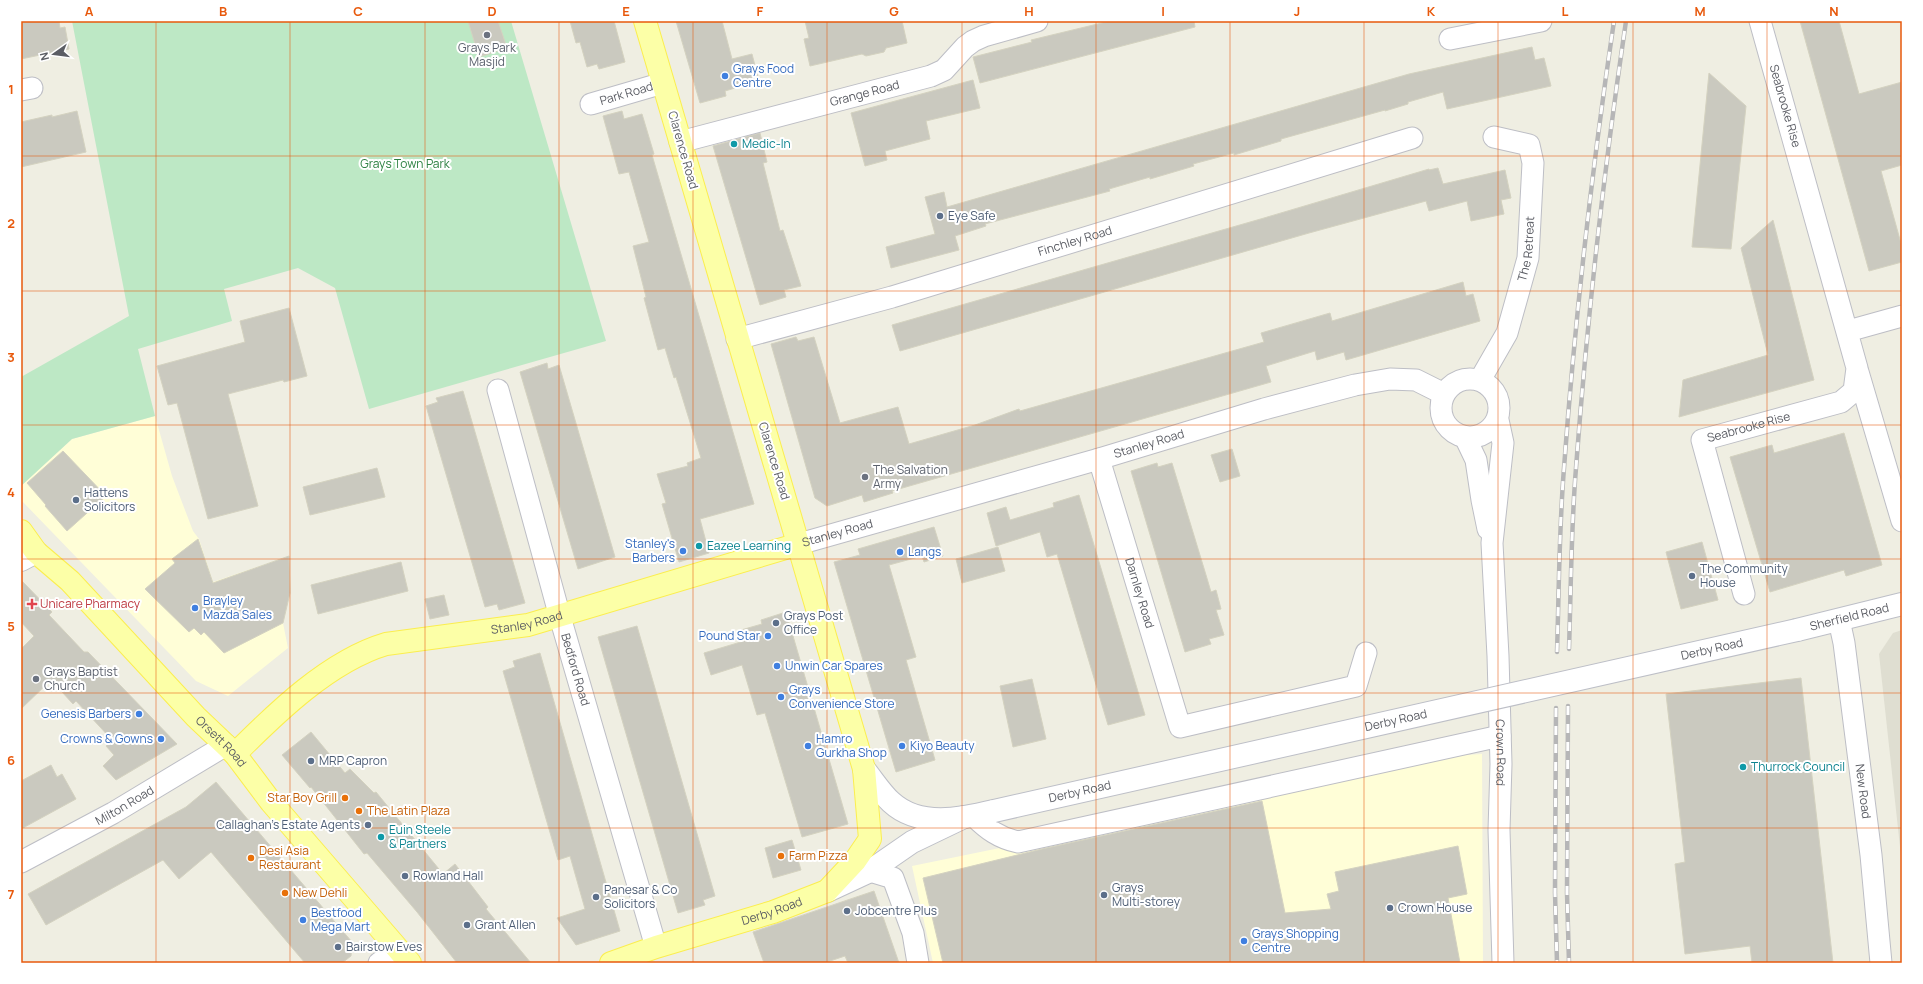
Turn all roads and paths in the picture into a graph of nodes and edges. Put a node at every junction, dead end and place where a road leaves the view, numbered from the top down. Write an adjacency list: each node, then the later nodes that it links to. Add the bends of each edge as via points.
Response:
1 (645, 21): 6 (main road, Clarence Road)
2 (1037, 21): 10 (street, Grange Road, via 973,41 944,70 931,76)
3 (1541, 21): 5 (street)
4 (1760, 21): 12 (street, Seabrooke Rise)
5 (1450, 39)
6 (663, 83): 7 (street, Park Road); 10 (main road, Clarence Road)
7 (590, 104)
8 (1494, 137): 15 (street, The Retreat, via 1529,145 1533,163 1528,258 1507,333)
9 (1412, 138): 13 (street, Finchley Road, via 892,297)
10 (680, 142): 13 (main road, Clarence Road)
11 (1902, 316): 12 (street)
12 (1848, 330): 14 (street, Seabrooke Rise)
13 (738, 339): 24 (main road, Clarence Road)
14 (1857, 368): 21 (street, Seabrooke Rise); 26 (street, Seabrooke Rise, via 1854,391 1841,402 1702,440)
15 (1480, 380): 17 (street, via 1463,379 1449,387); 18 (street, via 1495,391 1499,400)
16 (498, 390): 28 (street, Bedford Road)
17 (1444, 394): 19 (street, via 1441,412 1444,420 1456,434); 20 (street, Stanley Road, via 1416,380 1390,379 1355,385 1264,409)
18 (1498, 420): 19 (street, via 1484,434); 23 (street, Crown Road, via 1502,443)
19 (1465, 437): 23 (street, Crown Road, via 1476,460)
20 (1099, 459): 24 (street, Stanley Road); 31 (street, Darnley Road, via 1180,727 1356,686)
21 (1902, 521)
22 (21, 531): 25 (main road, Orsett Road)
23 (1492, 543): 32 (street, Crown Road)
24 (799, 544): 28 (main road, Stanley Road); 34 (main road, Clarence Road)
25 (29, 556): 33 (main road, Orsett Road, via 70,581 196,717)
26 (1744, 594)
27 (1902, 604): 29 (main road, Sherfield Road)
28 (560, 617): 33 (main road, Stanley Road, via 528,625 372,648 319,680 258,731); 39 (street, Bedford Road)
29 (1839, 620): 30 (main road, Sherfield Road); 45 (street, New Road, via 1871,855)
30 (1797, 630): 35 (main road, Derby Road, bridge)
31 (1366, 653)
32 (1500, 736): 35 (street, via 1018,842 1006,840 988,830); 44 (street, Crown Road, via 1499,830)
33 (230, 750): 36 (street, Milton Road); 40 (main road, Orsett Road, via 271,802)
34 (864, 769): 35 (main road, Derby Road, via 891,802 906,813 926,819); 38 (main road, Clarence Road, via 870,839 855,861)
35 (978, 815): 37 (main road, Derby Road, via 912,842)
36 (21, 862)
37 (870, 871): 38 (main road, Derby Road); 43 (street, via 893,878 913,933)
38 (827, 891): 39 (main road, Derby Road, via 772,912)
39 (656, 947): 42 (main road, Derby Road)
40 (405, 957): 41 (street)
41 (379, 963)
42 (611, 963)
43 (918, 963)
44 (1503, 963)
45 (1881, 963)

